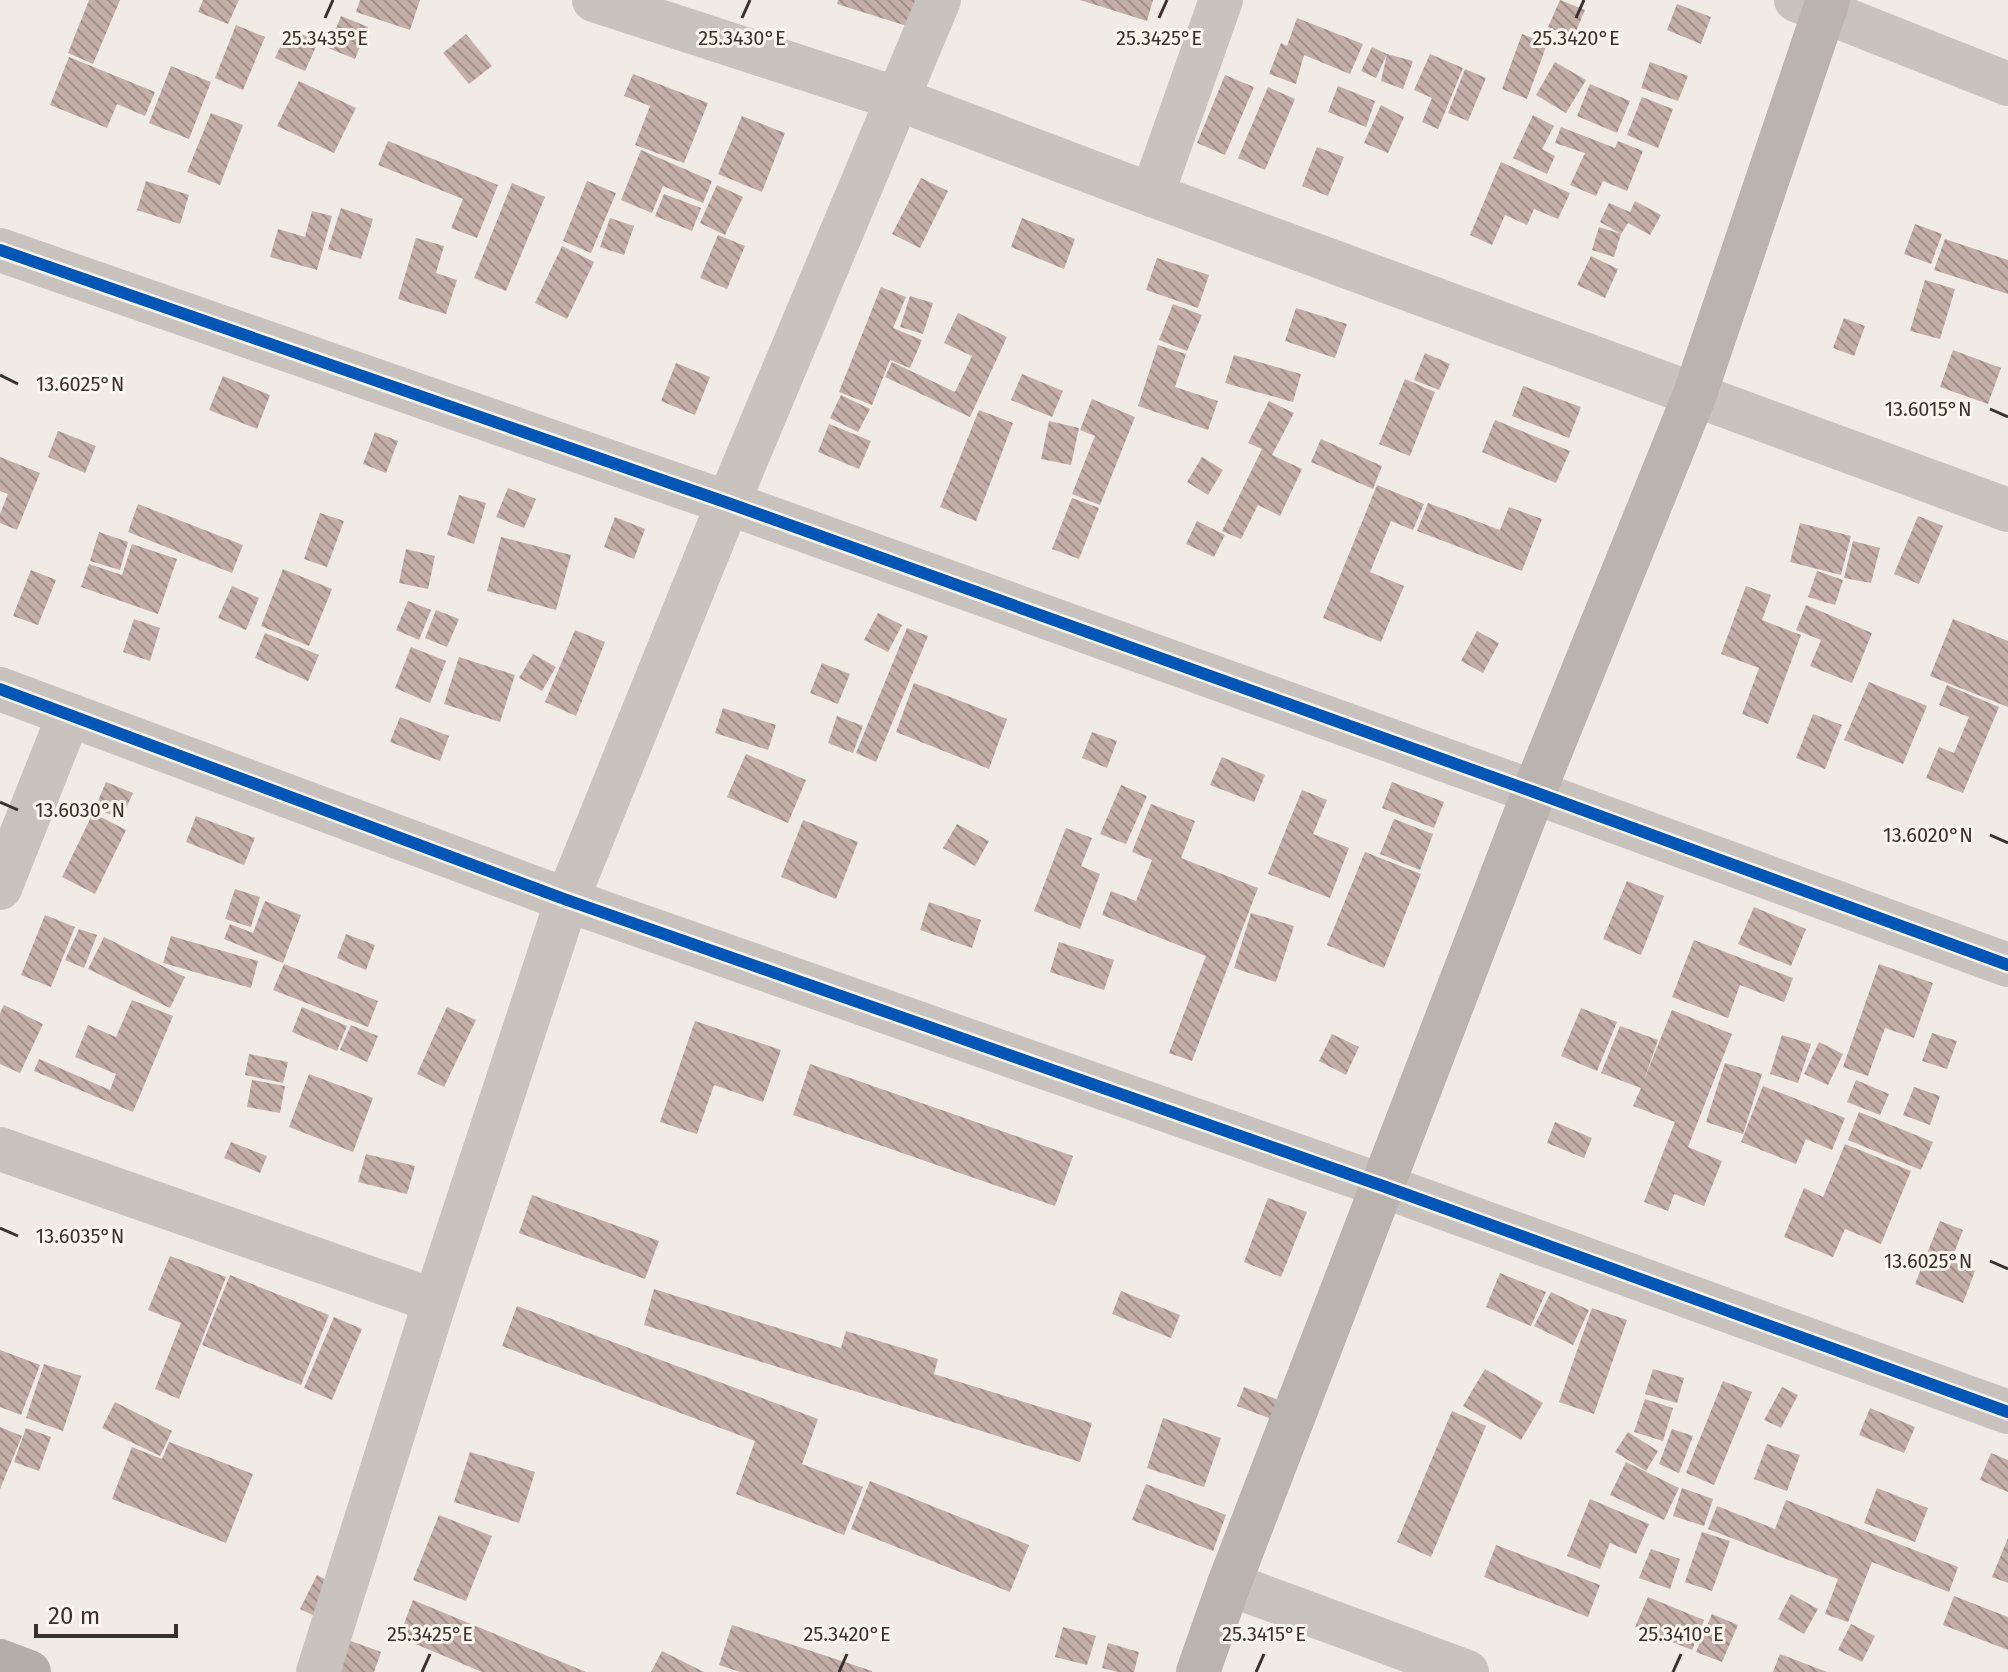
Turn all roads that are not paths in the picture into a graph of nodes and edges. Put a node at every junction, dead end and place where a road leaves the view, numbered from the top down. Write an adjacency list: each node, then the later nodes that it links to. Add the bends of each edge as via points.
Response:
1 (594, 0): 6 (street)
2 (939, 0): 6 (street)
3 (1221, 0): 7 (street)
4 (1816, 3): 5 (street); 9 (main road)
5 (2008, 84)
6 (898, 99): 7 (street); 10 (street)
7 (1152, 195): 9 (street)
8 (0, 250): 10 (street)
9 (1695, 394): 11 (street); 14 (main road)
10 (728, 503): 14 (street); 16 (street)
11 (2008, 510)
12 (0, 689): 13 (street)
13 (69, 715): 15 (street); 16 (street)
14 (1534, 792): 17 (street); 19 (main road)
15 (0, 888)
16 (567, 900): 19 (street); 20 (street)
17 (2008, 965)
18 (0, 1149): 20 (street)
19 (1383, 1186): 21 (street); 22 (main road)
20 (435, 1301): 25 (street)
21 (2008, 1412)
22 (1229, 1584): 26 (main road); 27 (street)
23 (0, 1661): 24 (highway)
24 (29, 1672)
25 (318, 1672)
26 (1198, 1672)
27 (1467, 1672)

